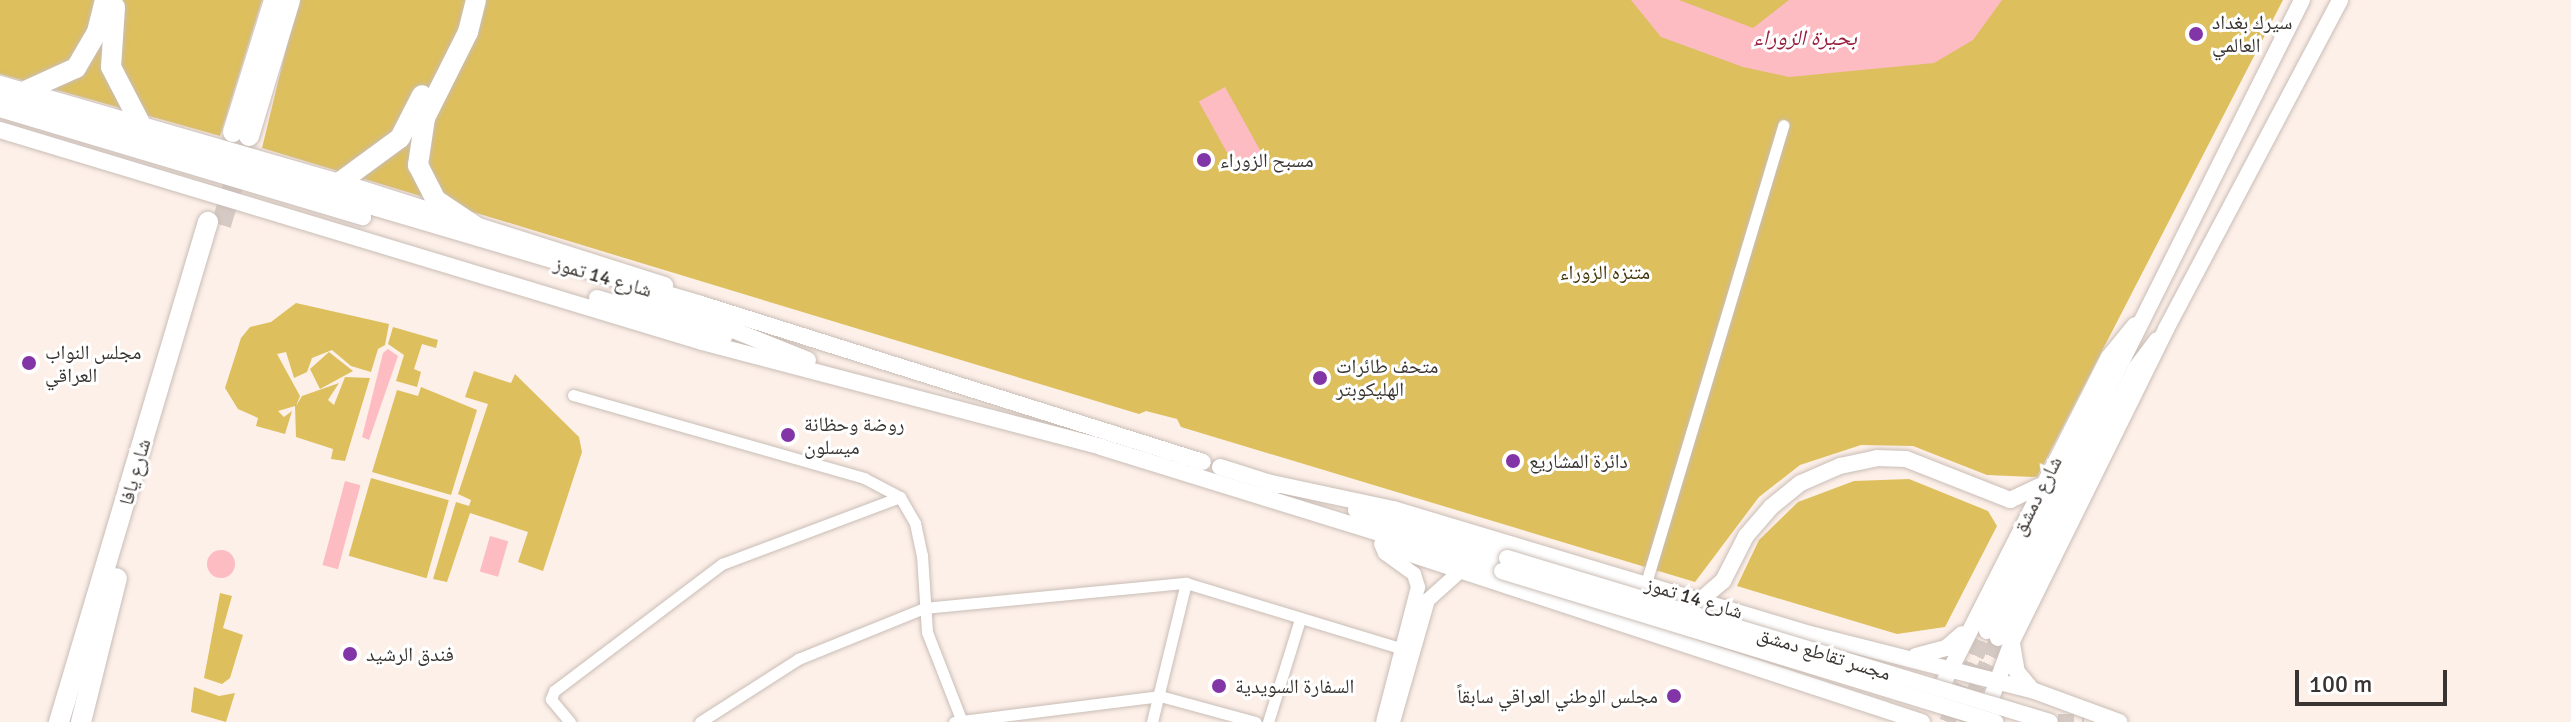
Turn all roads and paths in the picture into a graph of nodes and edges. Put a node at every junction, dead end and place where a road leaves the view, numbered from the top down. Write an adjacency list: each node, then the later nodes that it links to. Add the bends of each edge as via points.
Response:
1 (105, 0): 10 (highway, via 97,32 76,68)
2 (116, 0): 14 (highway, via 111,67)
3 (274, 0): 4 (highway, via 241,134)
4 (290, 0)
5 (463, 0): 18 (highway, via 457,28 400,138)
6 (476, 0): 20 (highway, via 468,32 425,118 418,165 436,200)
7 (2302, 0): 17 (main road, شارع دمشق)
8 (2340, 0): 19 (main road, شارع دمشق)
9 (0, 84): 10 (main road)
10 (25, 91): 14 (main road)
11 (0, 97): 21 (main road, شارع 14 تموز)
12 (0, 109): 23 (main road, شارع 14 تموز, via 703,318)
13 (0, 118): 23 (main road)
14 (140, 123): 18 (main road)
15 (1783, 125): 35 (street)
16 (0, 130): 23 (main road, شارع 14 تموز, via 702,342)
17 (2230, 143): 19 (main road, via 2226,171); 22 (main road, شارع دمشق)
18 (340, 182): 20 (main road)
19 (2242, 183): 39 (main road, شارع دمشق, via 2166,329)
20 (478, 228): 21 (main road, via 649,279)
21 (701, 304): 25 (main road, شارع 14 تموز)
22 (2141, 317): 26 (main road, شارع دمشق, via 2109,357); 39 (main road, شارع دمشق, via 2125,362)
23 (854, 380): 25 (main road, شارع 14 تموز)
24 (573, 395): 28 (street, via 864,478)
25 (1102, 440): 27 (main road, شارع 14 تموز); 27 (main road, شارع 14 تموز, via 1212,465)
26 (2042, 486): 36 (main road, via 2010,500 1906,459 1877,458 1840,466 1801,483 1771,507 1746,536 1723,581); 39 (main road, شارع دمشق)
27 (1266, 490): 29 (main road, شارع 14 تموز); 30 (main road, شارع 14 تموز); 30 (main road, شارع 14 تموز)
28 (900, 497): 37 (street, via 915,523 922,555); 52 (street, via 722,564 554,691 551,699)
29 (1393, 509): 30 (main road); 35 (main road, شارع 14 تموز)
30 (1377, 531): 31 (main road, شارع 14 تموز); 32 (main road, شارع 14 تموز); 33 (main road, شارع 14 تموز); 40 (street, via 1385,553 1416,579)
31 (1472, 561): 32 (main road, شارع 14 تموز); 33 (street)
32 (1504, 564): 60 (main road, مجسر تقاطع دمشق, bridge); 61 (main road, مجسر تقاطع دمشق, bridge)
33 (1457, 572): 46 (main road, شارع 14 تموز); 58 (street, via 1428,600)
34 (1186, 583): 37 (street); 38 (street); 45 (street)
35 (1646, 583): 36 (main road, شارع 14 تموز)
36 (1702, 599): 41 (main road, شارع 14 تموز, via 1810,634)
37 (924, 608): 49 (street, via 927,632); 53 (street, via 798,659)
38 (1300, 619): 40 (street); 56 (street)
39 (1992, 633): 41 (main road); 42 (main road, شارع دمشق); 43 (main road, شارع دمشق); 44 (main road)
40 (1403, 649): 57 (street)
41 (1907, 657): 42 (main road, شارع 14 تموز)
42 (1947, 675): 43 (main road, شارع 14 تموز)
43 (1994, 689): 44 (main road, شارع 14 تموز)
44 (2032, 690): 62 (main road, شارع 14 تموز)
45 (1160, 696): 47 (street); 54 (street); 55 (street)
46 (1875, 709): 48 (main road, شارع 14 تموز); 59 (main road)
47 (1029, 717): 49 (street)
48 (1927, 718)
49 (959, 721)
50 (59, 722): 51 (highway, شارع يافا, via 215,224)
51 (81, 722)
52 (570, 722)
53 (700, 722)
54 (1152, 722)
55 (1256, 722)
56 (1268, 722)
57 (1383, 722)
58 (1393, 722)
59 (1891, 722)
60 (1995, 722)
61 (2050, 722)
62 (2119, 722)

